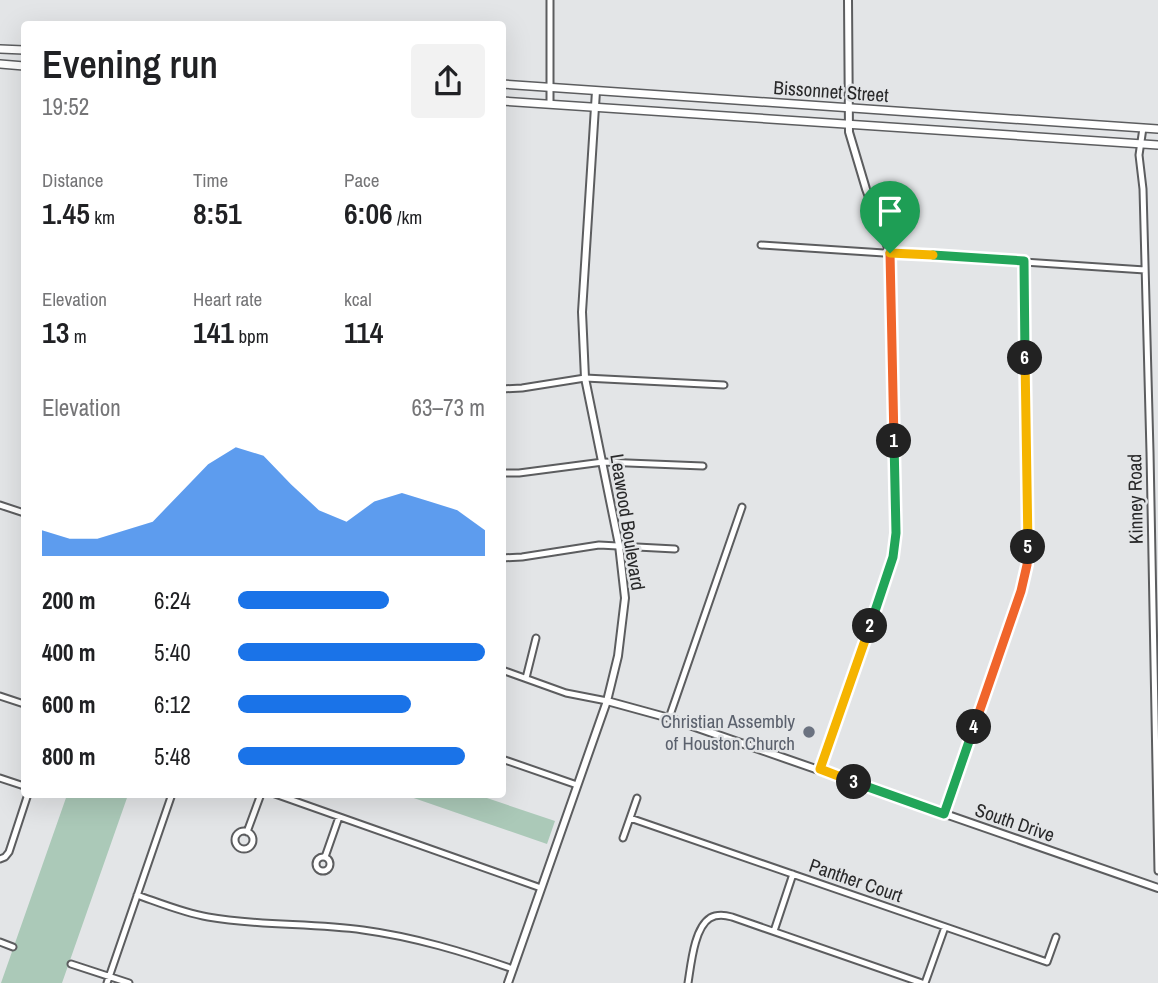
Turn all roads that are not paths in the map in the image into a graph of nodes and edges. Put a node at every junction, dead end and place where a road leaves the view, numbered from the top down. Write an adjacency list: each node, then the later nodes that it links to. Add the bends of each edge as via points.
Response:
1 (550, 0): 8 (street)
2 (848, 0): 13 (street)
3 (0, 49): 4 (main road)
4 (21, 50)
5 (0, 64): 6 (main road)
6 (21, 66)
7 (506, 84): 8 (main road, Bissonnet Street)
8 (551, 88): 9 (main road, Bissonnet Street); 11 (street)
9 (596, 91): 12 (street, Leawood Boulevard); 13 (main road, Bissonnet Street)
10 (506, 101): 11 (main road, Bissonnet Street)
11 (550, 104): 12 (main road, Bissonnet Street)
12 (595, 106): 15 (main road, Bissonnet Street); 25 (street, Leawood Boulevard, via 582,312)
13 (848, 108): 14 (main road, Bissonnet Street); 15 (street)
14 (1073, 124): 16 (main road, Bissonnet Street); 18 (main road)
15 (849, 125): 18 (main road, Bissonnet Street); 22 (street)
16 (1143, 128): 17 (main road, Bissonnet Street); 19 (street, Kinney Road)
17 (1158, 129)
18 (1072, 140): 19 (main road, Bissonnet Street)
19 (1140, 144): 20 (main road, Bissonnet Street); 24 (street, Kinney Road)
20 (1158, 145)
21 (761, 245): 22 (street)
22 (890, 253): 23 (street); 47 (street, via 893,557)
23 (1024, 261): 24 (street); 56 (street, via 1027,565)
24 (1145, 270): 28 (street, Kinney Road)
25 (585, 379): 26 (street); 27 (street); 30 (street, Leawood Boulevard)
26 (724, 384)
27 (506, 389)
28 (1150, 452): 29 (street); 63 (street, Kinney Road)
29 (1158, 452)
30 (603, 462): 31 (street); 32 (street); 36 (street, Leawood Boulevard)
31 (703, 466)
32 (506, 473)
33 (0, 505): 35 (street)
34 (742, 508): 45 (street)
35 (21, 512)
36 (619, 545): 37 (street); 38 (street); 43 (street, Leawood Boulevard, via 625,598)
37 (675, 548)
38 (506, 558)
39 (536, 638): 41 (street)
40 (506, 671): 41 (street, South Drive)
41 (526, 678): 43 (street, South Drive)
42 (0, 696): 44 (street)
43 (607, 701): 45 (street, South Drive); 50 (street, Leawood Boulevard)
44 (21, 703)
45 (669, 718): 47 (street, South Drive)
46 (506, 760): 50 (street)
47 (820, 769): 56 (street, South Drive)
48 (0, 778): 49 (street)
49 (21, 785)
50 (576, 785): 65 (street, Leawood Boulevard)
51 (27, 798): 62 (street, via 9,852)
52 (171, 798): 67 (street)
53 (260, 798): 59 (street)
54 (286, 798): 57 (street)
55 (637, 798): 58 (street)
56 (944, 814): 66 (street, South Drive)
57 (339, 817): 61 (street); 65 (street)
58 (630, 818): 60 (street); 64 (street, Panther Court)
59 (247, 832)
60 (623, 838)
61 (325, 856)
62 (0, 859)
63 (1158, 871)
64 (793, 874): 68 (street, Panther Court); 69 (street)
65 (541, 888): 74 (street, Leawood Boulevard)
66 (1158, 888)
67 (137, 895): 74 (street, via 224,920 322,925 394,935); 75 (street)
68 (944, 927): 70 (street, Panther Court, via 1047,962); 79 (street)
69 (774, 931): 78 (street, via 732,917 709,918 699,930); 79 (street)
70 (1056, 937)
71 (0, 942): 72 (street)
72 (13, 947)
73 (71, 964): 75 (street)
74 (513, 969): 77 (street, Leawood Boulevard)
75 (108, 980): 76 (street)
76 (129, 983)
77 (508, 983)
78 (688, 983)
79 (923, 983)

